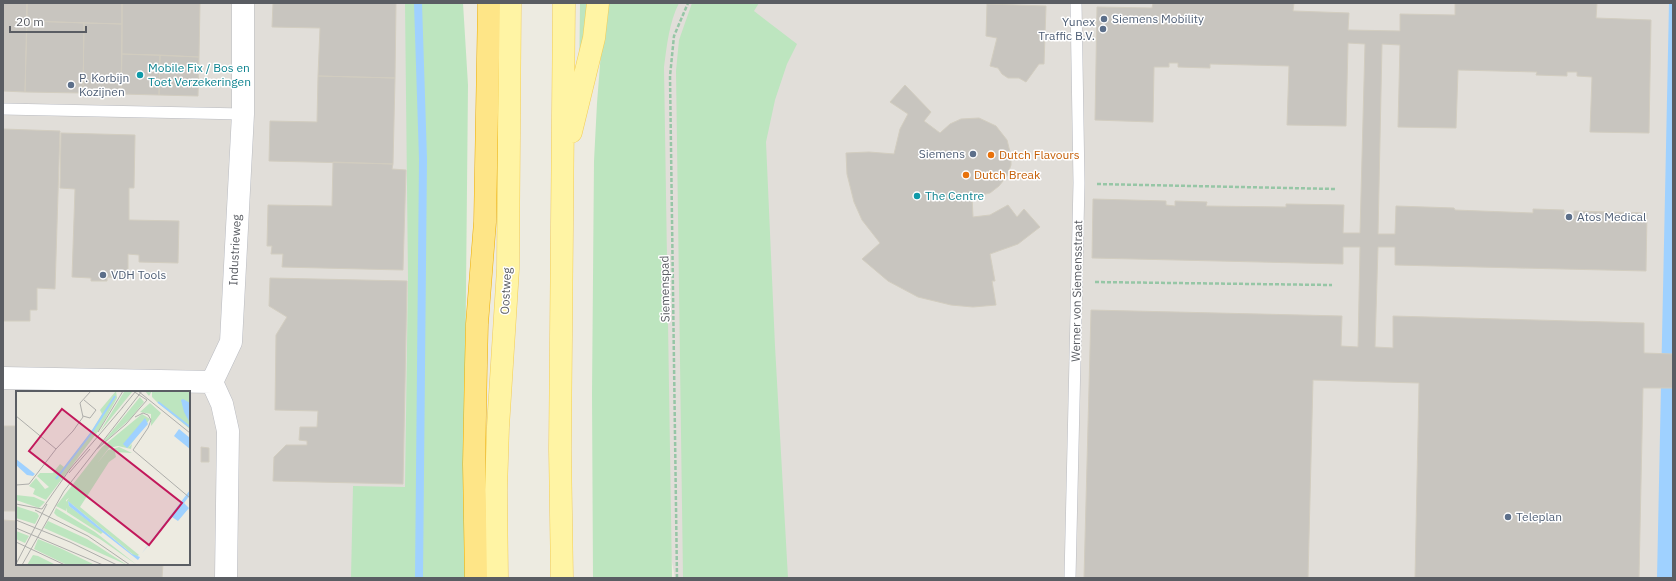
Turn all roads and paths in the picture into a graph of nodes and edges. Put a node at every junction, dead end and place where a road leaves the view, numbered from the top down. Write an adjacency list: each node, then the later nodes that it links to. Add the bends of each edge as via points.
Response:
1 (243, 3): 9 (street, Industrieweg)
2 (510, 3): 19 (main road, Oostweg, via 508,269 498,428)
3 (564, 3): 10 (main road)
4 (598, 3): 10 (main road, via 594,38)
5 (688, 3): 21 (path, Siemenspad, via 674,36 670,76)
6 (1076, 3): 11 (lane, Werner von Siemensstraat)
7 (487, 7): 18 (highway, via 486,209 476,365 474,464)
8 (3, 109): 9 (lane)
9 (242, 114): 16 (street, Industrieweg, via 231,342)
10 (562, 168): 20 (main road)
11 (1079, 183): 12 (path); 13 (lane, Werner von Siemensstraat)
12 (1335, 189)
13 (1077, 282): 14 (path); 22 (lane, Werner von Siemensstraat)
14 (1332, 285)
15 (3, 378): 16 (street)
16 (212, 382): 17 (street, via 222,404 228,431)
17 (226, 578)
18 (476, 578)
19 (497, 578)
20 (562, 578)
21 (677, 578)
22 (1070, 578)

